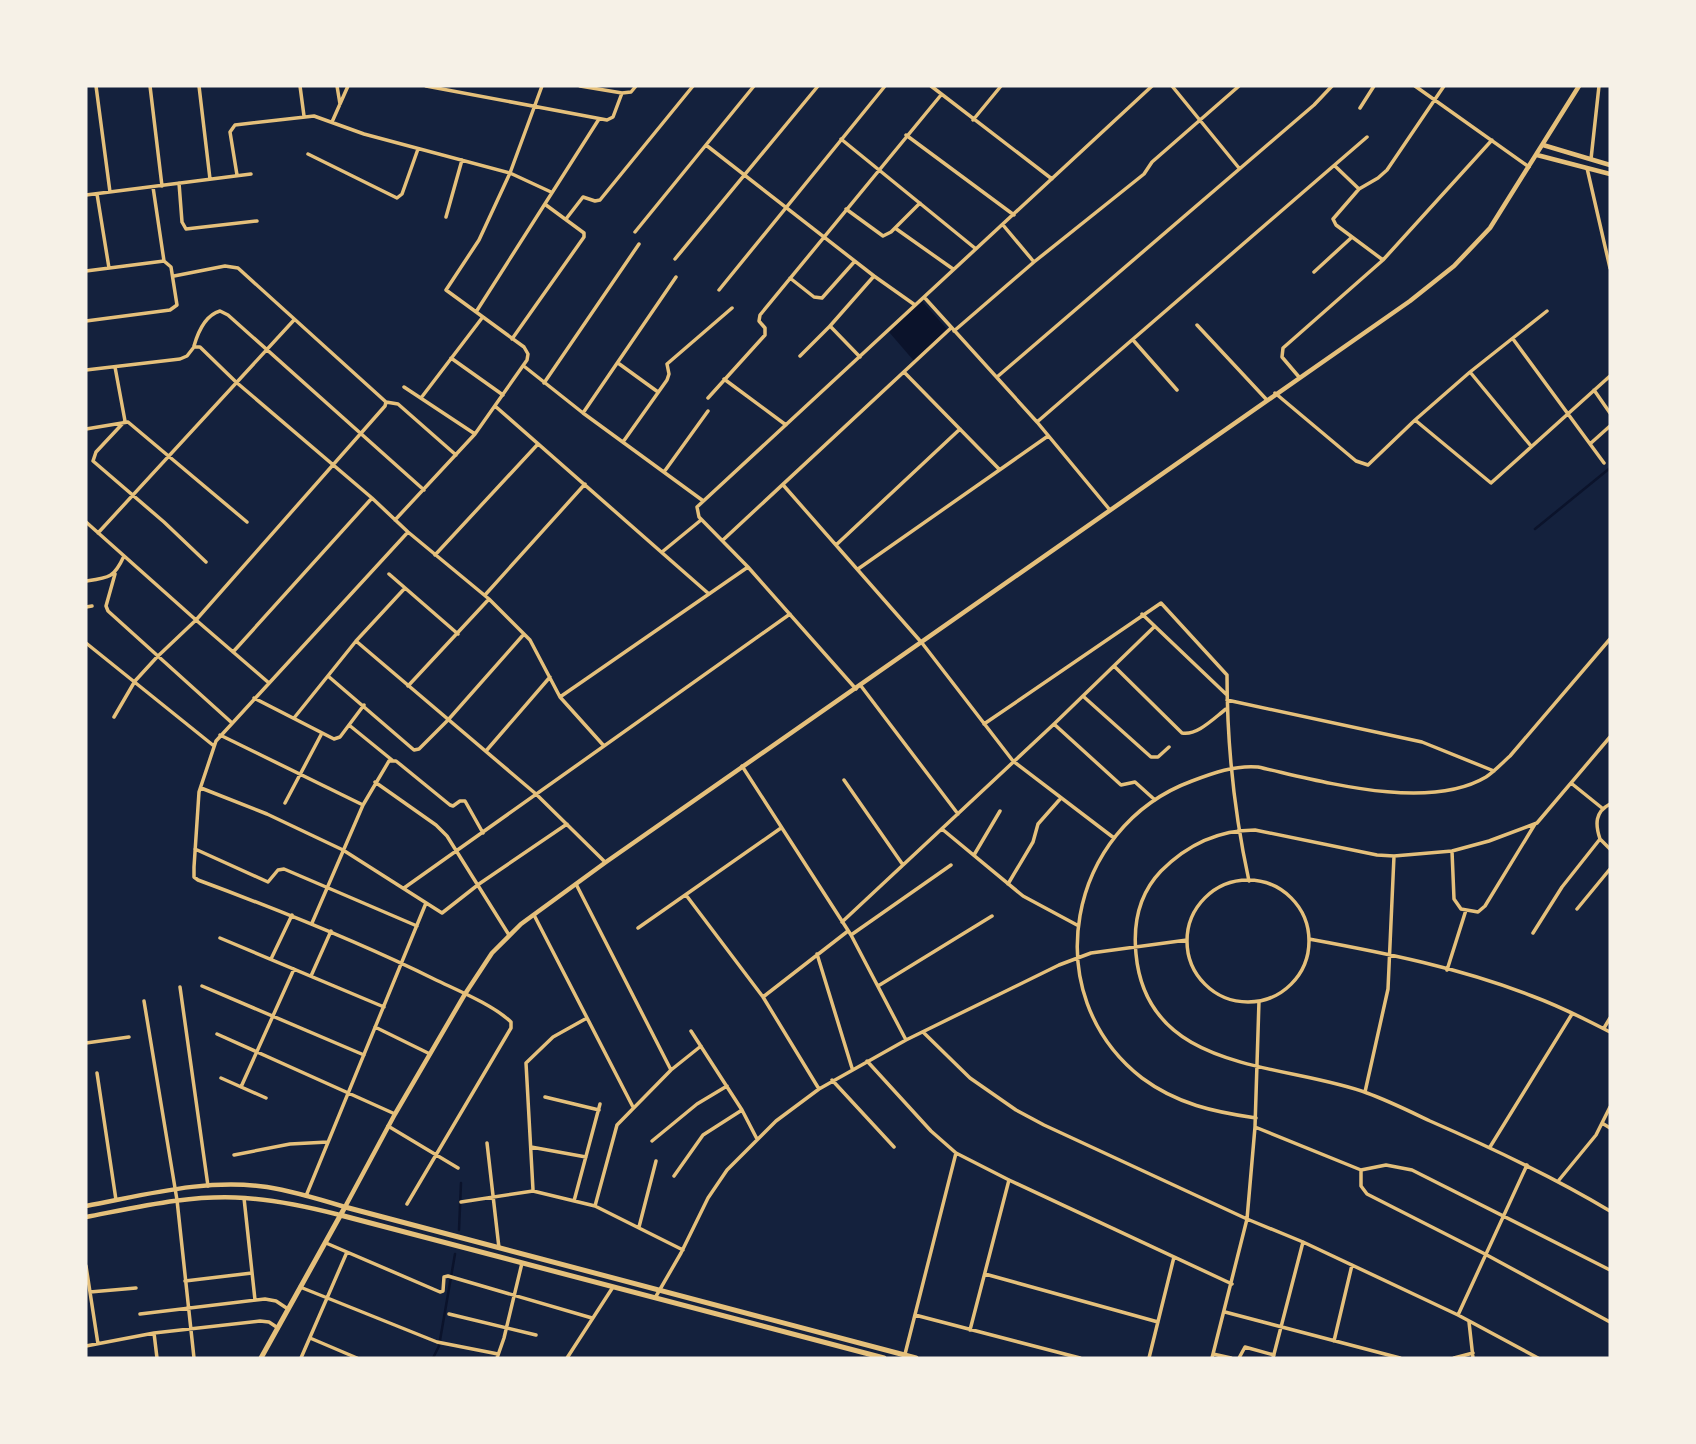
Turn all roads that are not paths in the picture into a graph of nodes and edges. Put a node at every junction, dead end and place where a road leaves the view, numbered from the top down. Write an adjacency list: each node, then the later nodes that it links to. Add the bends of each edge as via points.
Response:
1 (96, 86): 65 (street)
2 (150, 86): 62 (street)
3 (199, 86): 59 (street)
4 (300, 86): 32 (street)
5 (337, 86): 29 (street)
6 (348, 86): 29 (street)
7 (426, 86): 30 (street)
8 (542, 86): 30 (street)
9 (580, 86): 26 (street)
10 (636, 86): 26 (street)
11 (693, 86): 75 (street, via 600,200 583,197)
12 (754, 86): 41 (street)
13 (818, 86): 58 (street)
14 (885, 86): 39 (street)
15 (932, 86): 27 (street)
16 (1001, 86): 34 (street)
17 (1152, 86): 60 (street)
18 (1172, 86): 35 (street)
19 (1239, 86): 35 (street)
20 (1332, 86): 51 (street)
21 (1374, 86): 31 (street)
22 (1415, 86): 28 (street)
23 (1444, 86): 28 (street)
24 (1579, 86): 42 (main road)
25 (1599, 86): 46 (street)
26 (622, 93): 33 (street, via 611,119)
27 (941, 95): 34 (street); 37 (street)
28 (1435, 100): 40 (street); 64 (street, via 1387,170)
29 (340, 105): 36 (street)
30 (535, 105): 33 (street); 54 (street)
31 (1360, 108)
32 (304, 116): 36 (street); 57 (street, via 232,127)
33 (599, 119): 66 (street)
34 (973, 120): 60 (street)
35 (1200, 120): 51 (street); 88 (street, via 1144,174)
36 (332, 122): 43 (street)
37 (906, 135): 53 (street); 73 (street)
38 (1367, 137): 49 (street)
39 (841, 138): 53 (street); 71 (street)
40 (1492, 140): 50 (street); 85 (street)
41 (706, 145): 58 (street); 79 (street)
42 (1543, 145): 45 (main road); 46 (main road)
43 (418, 149): 44 (street, via 402,194 395,198); 47 (street)
44 (308, 154)
45 (1537, 155): 50 (main road); 52 (main road)
46 (1591, 159): 48 (main road)
47 (462, 160): 54 (street); 74 (street)
48 (1610, 165)
49 (1335, 166): 64 (street); 112 (street)
50 (1529, 167): 126 (main road, via 1490,228 1454,266)
51 (1239, 168): 125 (street)
52 (1587, 168): 56 (main road); 90 (street)
53 (880, 169): 69 (street); 72 (street)
54 (510, 173): 66 (street); 103 (street, via 479,240 446,290)
55 (251, 174): 57 (street)
56 (1610, 174)
57 (237, 176): 59 (street)
58 (745, 176): 71 (street); 84 (street)
59 (210, 179): 61 (street)
60 (1052, 179): 73 (street)
61 (179, 183): 62 (street); 76 (street, via 186,229)
62 (162, 186): 63 (street)
63 (153, 187): 65 (street); 86 (street)
64 (1359, 189): 81 (street, via 1333,219)
65 (110, 192): 67 (street)
66 (551, 192): 70 (street)
67 (97, 194): 68 (street); 89 (street)
68 (86, 195)
69 (920, 203): 78 (street); 83 (street)
70 (545, 204): 75 (street); 103 (street)
71 (784, 208): 80 (street); 98 (street)
72 (846, 209): 78 (street, via 883,236); 80 (street)
73 (1014, 215): 77 (street)
74 (446, 217)
75 (566, 219): 110 (street, via 584,237)
76 (257, 221)
77 (1003, 225): 83 (street); 88 (street)
78 (895, 228): 91 (street)
79 (635, 232)
80 (823, 237): 87 (street); 97 (street)
81 (1351, 238): 85 (street); 93 (street)
82 (639, 244): 129 (street)
83 (976, 249): 91 (street)
84 (675, 259)
85 (1383, 260): 126 (street, via 1283,348 1282,357)
86 (164, 261): 89 (street); 94 (street)
87 (855, 261): 95 (street); 97 (street, via 822,298)
88 (1034, 262): 109 (street)
89 (109, 268): 92 (street)
90 (1610, 268)
91 (954, 270): 99 (street)
92 (86, 271)
93 (1314, 272)
94 (174, 276): 105 (street, via 235,267); 106 (street, via 175,308)
95 (874, 276): 100 (street); 108 (street)
96 (676, 277): 118 (street)
97 (790, 278): 127 (street, via 759,318 765,335)
98 (719, 290)
99 (924, 298): 100 (street); 109 (street)
100 (915, 305): 116 (street)
101 (732, 308): 133 (street, via 667,364 669,376)
102 (1547, 311): 111 (street)
103 (475, 313): 104 (street)
104 (482, 318): 110 (street); 117 (street)
105 (294, 320): 114 (street); 139 (street)
106 (86, 321)
107 (1197, 325): 138 (street)
108 (830, 327): 115 (street); 116 (street)
109 (953, 329): 122 (street); 125 (street)
110 (512, 339): 119 (street, via 528,351)
111 (1513, 339): 123 (street); 144 (street)
112 (1133, 340): 131 (street); 147 (street)
113 (194, 346): 114 (street, via 207,321 220,312); 120 (street, via 180,359); 128 (street)
114 (266, 350): 128 (street); 152 (street)
115 (800, 356)
116 (860, 357): 148 (street)
117 (451, 358): 135 (street); 136 (street)
118 (618, 363): 133 (street); 142 (street)
119 (524, 366): 129 (street); 135 (street)
120 (115, 367): 121 (street); 146 (street)
121 (86, 370)
122 (904, 372): 151 (street); 166 (street)
123 (1470, 372): 145 (street); 158 (street)
124 (1610, 376): 132 (street)
125 (997, 377): 147 (street)
126 (1299, 377): 134 (main road)
127 (724, 379): 137 (street); 148 (street)
128 (236, 382): 159 (street); 162 (street)
129 (544, 383): 142 (street)
130 (404, 387): 136 (street)
131 (1177, 390)
132 (1594, 390): 143 (street); 144 (street)
133 (658, 392): 155 (street)
134 (1275, 393): 138 (main road); 145 (street, via 1362,464 1373,462)
135 (503, 395): 140 (street)
136 (421, 398): 153 (street)
137 (708, 398)
138 (1266, 399): 171 (main road)
139 (386, 402): 152 (street); 160 (street, via 398,404)
140 (495, 406): 153 (street); 156 (street)
141 (708, 411): 164 (street)
142 (583, 413): 155 (street)
143 (1610, 413)
144 (1568, 414): 157 (street); 158 (street)
145 (1415, 420): 158 (street, via 1491,483)
146 (125, 421): 150 (street); 159 (street); 168 (street, via 93,461)
147 (1037, 422): 154 (street)
148 (786, 425): 170 (street)
149 (1610, 426): 157 (street)
150 (86, 429)
151 (960, 429): 163 (street); 179 (street)
152 (360, 433): 162 (street); 167 (street)
153 (475, 434): 160 (street)
154 (1049, 435): 163 (street); 171 (street)
155 (623, 442): 164 (street)
156 (538, 444): 165 (street); 181 (street)
157 (1590, 444): 161 (street)
158 (1531, 447)
159 (168, 455): 168 (street); 175 (street)
160 (456, 455): 167 (street)
161 (1604, 463)
162 (333, 464): 169 (street); 197 (street)
163 (999, 470): 185 (street)
164 (664, 472): 170 (street)
165 (585, 484): 180 (street); 191 (street)
166 (783, 486): 178 (street); 179 (street)
167 (424, 490): 172 (street)
168 (132, 495): 177 (street); 183 (street)
169 (372, 498): 172 (street); 205 (street)
170 (702, 500): 173 (street, via 696,509)
171 (1110, 510): 203 (main road)
172 (395, 520): 176 (street)
173 (702, 520): 178 (street); 180 (street)
174 (86, 522): 177 (street)
175 (247, 522)
176 (408, 532): 181 (street); 211 (street)
177 (98, 533): 182 (street)
178 (723, 540): 184 (street)
179 (836, 545): 185 (street)
180 (662, 552): 190 (street)
181 (435, 555): 191 (street)
182 (124, 556): 186 (street); 197 (street)
183 (206, 562)
184 (748, 566): 190 (street); 195 (street)
185 (858, 569): 203 (street)
186 (115, 574): 188 (street); 206 (street, via 107,608)
187 (389, 574): 189 (street)
188 (86, 581)
189 (405, 588): 199 (street); 202 (street)
190 (709, 594): 215 (street)
191 (485, 595): 192 (street)
192 (489, 599): 199 (street); 200 (street)
193 (92, 606): 194 (street)
194 (86, 607)
195 (790, 614): 214 (street); 232 (street)
196 (1142, 614): 198 (street); 217 (street, via 1163,604 1227,675); 225 (street)
197 (196, 620): 205 (street); 206 (street)
198 (1154, 627): 207 (street); 217 (street)
199 (458, 634): 212 (street)
200 (524, 634): 209 (street); 223 (street)
201 (1610, 639): 239 (street)
202 (356, 641): 208 (street); 212 (street)
203 (922, 643): 213 (main road); 225 (street)
204 (87, 646): 210 (street)
205 (233, 652): 211 (street)
206 (156, 657): 210 (street); 224 (street)
207 (1114, 666): 216 (street); 220 (street, via 1182,733 1195,732)
208 (328, 676): 219 (street); 222 (street)
209 (550, 677): 215 (street); 234 (street)
210 (135, 681): 221 (street); 231 (street)
211 (269, 684): 218 (street)
212 (408, 686): 223 (street)
213 (861, 686): 214 (main road); 253 (street)
214 (856, 689): 237 (main road)
215 (560, 697): 232 (street)
216 (1083, 697): 226 (street); 233 (street, via 1151,758)
217 (1227, 697): 220 (street); 239 (street, via 1422,742)
218 (254, 698): 222 (street); 224 (street)
219 (365, 705): 223 (street, via 414,750); 227 (street)
220 (1226, 709): 238 (street)
221 (114, 717)
222 (294, 718): 228 (street)
223 (448, 720): 234 (street)
224 (232, 722): 229 (street)
225 (984, 724): 236 (street)
226 (1054, 724): 236 (street); 247 (street, via 1121,785 1136,782)
227 (349, 725): 228 (street, via 337,739); 235 (street)
228 (322, 733): 240 (street)
229 (220, 735): 231 (street); 240 (street)
230 (1610, 737): 243 (street)
231 (214, 746): 244 (street)
232 (604, 746): 245 (street)
233 (1170, 747)
234 (486, 751): 245 (street)
235 (392, 760): 242 (street); 259 (street, via 450,805 465,801)
236 (1013, 761): 246 (street); 253 (street)
237 (742, 766): 256 (street); 269 (main road)
238 (1230, 769): 239 (street, via 1258,767 1385,792 1458,787); 247 (street, via 1182,785); 258 (street)
239 (1494, 771)
240 (299, 774): 248 (street); 250 (street)
241 (844, 780): 270 (street)
242 (375, 782): 250 (street); 266 (street, via 436,825)
243 (1571, 782): 251 (street); 254 (street)
244 (201, 788): 262 (street); 264 (street)
245 (536, 794): 255 (street); 259 (street)
246 (1060, 798): 260 (street); 276 (street, via 1038,824)
247 (1155, 800): 260 (street)
248 (285, 803)
249 (1610, 804): 251 (street)
250 (363, 805): 264 (street)
251 (1602, 808): 261 (street, via 1597,823)
252 (1000, 811): 267 (street)
253 (958, 814): 257 (street)
254 (1537, 822): 265 (street, via 1504,837); 282 (street, via 1485,906 1478,912)
255 (567, 824): 269 (street); 274 (street)
256 (781, 828): 279 (street); 286 (street)
257 (942, 829): 267 (street); 270 (street)
258 (1238, 830): 268 (street); 273 (street); 298 (street, via 1191,847 1157,876 1141,900)
259 (483, 833): 266 (street)
260 (1114, 838): 288 (street, via 1090,876)
261 (1600, 839): 263 (street); 293 (street)
262 (195, 849): 277 (street, via 268,882 284,869); 283 (street, via 194,877 198,880)
263 (1610, 849)
264 (343, 850): 277 (street); 278 (street)
265 (1452, 850): 268 (street); 282 (street, via 1455,903)
266 (457, 851): 274 (street); 278 (street)
267 (974, 855): 276 (street)
268 (1395, 856): 300 (street)
269 (606, 862): 275 (main road)
270 (903, 865): 286 (street)
271 (951, 865): 292 (street)
272 (1610, 869): 281 (street)
273 (1249, 880): 296 (street, via 1268,884 1291,898 1306,921); 297 (street, via 1213,891 1190,921)
274 (479, 884): 280 (street, via 442,913); 294 (street)
275 (576, 884): 284 (main road); 335 (street)
276 (1009, 884): 288 (street)
277 (326, 888): 287 (street); 289 (street)
278 (404, 888): 280 (street)
279 (685, 895): 290 (street); 311 (street)
280 (426, 903): 289 (street)
281 (1577, 909)
282 (1466, 910): 305 (street)
283 (292, 915): 287 (street); 302 (street)
284 (534, 915): 294 (main road); 317 (street)
285 (992, 916): 308 (street)
286 (842, 922): 292 (street)
287 (312, 923): 291 (street)
288 (1077, 925): 301 (street)
289 (417, 926): 303 (street)
290 (639, 928)
291 (331, 931): 303 (street); 306 (street)
292 (849, 933): 299 (street); 308 (street)
293 (1533, 933)
294 (509, 935): 310 (main road)
295 (219, 938): 302 (street)
296 (1310, 939): 300 (street); 313 (street, via 1308,956 1290,986)
297 (1187, 940): 298 (street); 313 (street, via 1189,958 1208,988 1241,1002)
298 (1135, 946): 301 (street); 333 (street, via 1145,991 1167,1024 1210,1053)
299 (817, 954): 311 (street); 334 (street)
300 (1391, 954): 305 (street); 342 (street, via 1385,1011)
301 (1076, 957): 322 (street); 352 (street, via 1098,1025 1133,1070 1182,1101)
302 (271, 959): 304 (street)
303 (402, 963): 310 (street); 314 (street)
304 (293, 969): 306 (street); 316 (street)
305 (1447, 970): 315 (street, via 1529,994)
306 (311, 976): 314 (street)
307 (202, 986): 316 (street)
308 (878, 986): 326 (street)
309 (180, 987): 375 (street)
310 (465, 994): 330 (main road); 365 (street, via 512,1025)
311 (763, 997): 341 (street)
312 (144, 1001): 376 (street)
313 (1259, 1001): 333 (street)
314 (384, 1007): 319 (street)
315 (1573, 1014): 320 (street); 363 (street)
316 (272, 1016): 329 (street); 331 (street)
317 (587, 1018): 347 (street); 361 (street, via 553,1037 526,1063)
318 (1610, 1018): 320 (street)
319 (375, 1027): 330 (street); 331 (street)
320 (1604, 1028): 323 (street)
321 (691, 1031): 328 (street)
322 (923, 1032): 326 (street); 393 (street, via 970,1078 1016,1110)
323 (1610, 1032)
324 (217, 1034): 329 (street)
325 (129, 1037): 327 (street)
326 (906, 1040): 332 (street)
327 (86, 1043)
328 (701, 1046): 335 (street); 339 (street)
329 (256, 1052): 340 (street); 343 (street)
330 (430, 1054): 351 (main road)
331 (364, 1055): 343 (street)
332 (867, 1061): 334 (street); 364 (street)
333 (1257, 1066): 342 (street); 352 (street)
334 (852, 1068): 338 (street)
335 (671, 1070): 347 (street)
336 (97, 1073): 381 (street)
337 (221, 1078): 340 (street)
338 (832, 1080): 341 (street); 362 (street)
339 (727, 1086): 350 (street); 358 (street)
340 (241, 1087): 345 (street)
341 (819, 1088): 357 (street)
342 (1365, 1092): 363 (street)
343 (348, 1093): 351 (street); 359 (street)
344 (545, 1097): 349 (street)
345 (266, 1098)
346 (600, 1104): 349 (street)
347 (633, 1107): 387 (street, via 617,1125)
348 (1610, 1107): 353 (street)
349 (599, 1110): 367 (street)
350 (742, 1110): 357 (street); 372 (street, via 703,1135)
351 (395, 1114): 354 (main road)
352 (1256, 1118): 355 (street)
353 (1602, 1123): 356 (street); 374 (street)
354 (388, 1126): 365 (street); 388 (main road)
355 (1255, 1127): 371 (street); 393 (street)
356 (1610, 1128)
357 (757, 1139): 398 (street, via 716,1184)
358 (652, 1141)
359 (328, 1142): 366 (street); 378 (street)
360 (487, 1143): 379 (street)
361 (531, 1147): 367 (street); 377 (street)
362 (894, 1147)
363 (1490, 1147): 369 (street)
364 (956, 1153): 373 (street); 424 (street)
365 (437, 1154): 370 (street); 385 (street)
366 (234, 1155)
367 (586, 1157): 383 (street)
368 (656, 1161): 394 (street)
369 (1527, 1165): 374 (street); 390 (street)
370 (457, 1168)
371 (1361, 1170): 390 (street, via 1385,1164 1404,1167); 400 (street, via 1360,1186 1367,1194)
372 (674, 1176)
373 (1009, 1180): 401 (street); 407 (street)
374 (1559, 1180): 389 (street)
375 (208, 1186): 376 (main road); 378 (main road, via 263,1187)
376 (173, 1190): 381 (main road); 382 (street)
377 (533, 1191): 379 (street); 383 (street)
378 (306, 1196): 388 (main road)
379 (493, 1197): 384 (street); 397 (street)
380 (244, 1198): 382 (main road); 391 (main road); 406 (street)
381 (116, 1200): 386 (main road)
382 (177, 1200): 392 (main road); 408 (street)
383 (574, 1200): 387 (street)
384 (461, 1202)
385 (407, 1204)
386 (86, 1206)
387 (595, 1206): 394 (street)
388 (345, 1207): 391 (main road); 397 (main road)
389 (1610, 1211)
390 (1503, 1214): 400 (street); 405 (street)
391 (340, 1215): 396 (main road); 402 (main road)
392 (86, 1217)
393 (1247, 1219): 395 (street); 409 (street)
394 (639, 1227): 398 (street)
395 (1303, 1242): 403 (street); 430 (street)
396 (324, 1243): 399 (street); 410 (main road)
397 (499, 1248): 413 (main road)
398 (683, 1250): 413 (street)
399 (347, 1252): 415 (street, via 440,1292 444,1279 450,1277); 416 (street)
400 (1485, 1254): 425 (street); 429 (street)
401 (1174, 1257): 409 (street); 427 (street)
402 (522, 1262): 411 (main road); 415 (street)
403 (1352, 1265): 425 (street); 438 (street)
404 (86, 1266): 414 (street)
405 (1610, 1268)
406 (252, 1273): 408 (street); 418 (street)
407 (985, 1274): 427 (street); 434 (street)
408 (185, 1281): 419 (street)
409 (1231, 1284): 421 (street)
410 (300, 1287): 416 (street); 420 (main road)
411 (613, 1287): 417 (main road); 426 (street)
412 (136, 1289): 414 (street)
413 (659, 1291): 417 (street); 445 (main road)
414 (90, 1293): 439 (street)
415 (514, 1297): 426 (street); 432 (street)
416 (327, 1298): 437 (street); 442 (street, via 437,1342)
417 (655, 1298): 452 (main road)
418 (255, 1300): 419 (street); 420 (street, via 271,1299)
419 (188, 1308): 422 (street); 433 (street)
420 (288, 1309): 431 (main road)
421 (1224, 1312): 430 (street); 443 (street)
422 (140, 1314)
423 (449, 1314): 432 (street)
424 (915, 1315): 434 (street); 445 (street)
425 (1458, 1315): 428 (street)
426 (592, 1318): 451 (street)
427 (1158, 1322): 455 (street)
428 (1469, 1322): 441 (street); 460 (street)
429 (1610, 1322)
430 (1281, 1327): 438 (street); 444 (street)
431 (278, 1328): 433 (street, via 260,1321); 448 (main road)
432 (506, 1328): 436 (street); 442 (street)
433 (191, 1329): 435 (street); 447 (street)
434 (970, 1330): 454 (street)
435 (154, 1333): 439 (street); 446 (street)
436 (536, 1335)
437 (310, 1338): 449 (street); 450 (street)
438 (1334, 1341): 458 (street)
439 (98, 1344): 440 (street)
440 (86, 1346)
441 (1473, 1355): 459 (street)
442 (497, 1356)
443 (1213, 1356): 456 (street)
444 (1273, 1356): 457 (street, via 1245,1348)
445 (904, 1357): 453 (main road)
446 (157, 1358)
447 (194, 1358)
448 (261, 1358)
449 (301, 1358)
450 (357, 1358)
451 (567, 1358)
452 (884, 1358)
453 (916, 1358)
454 (1080, 1358)
455 (1149, 1358)
456 (1231, 1358)
457 (1239, 1358)
458 (1400, 1358)
459 (1454, 1358)
460 (1538, 1358)

